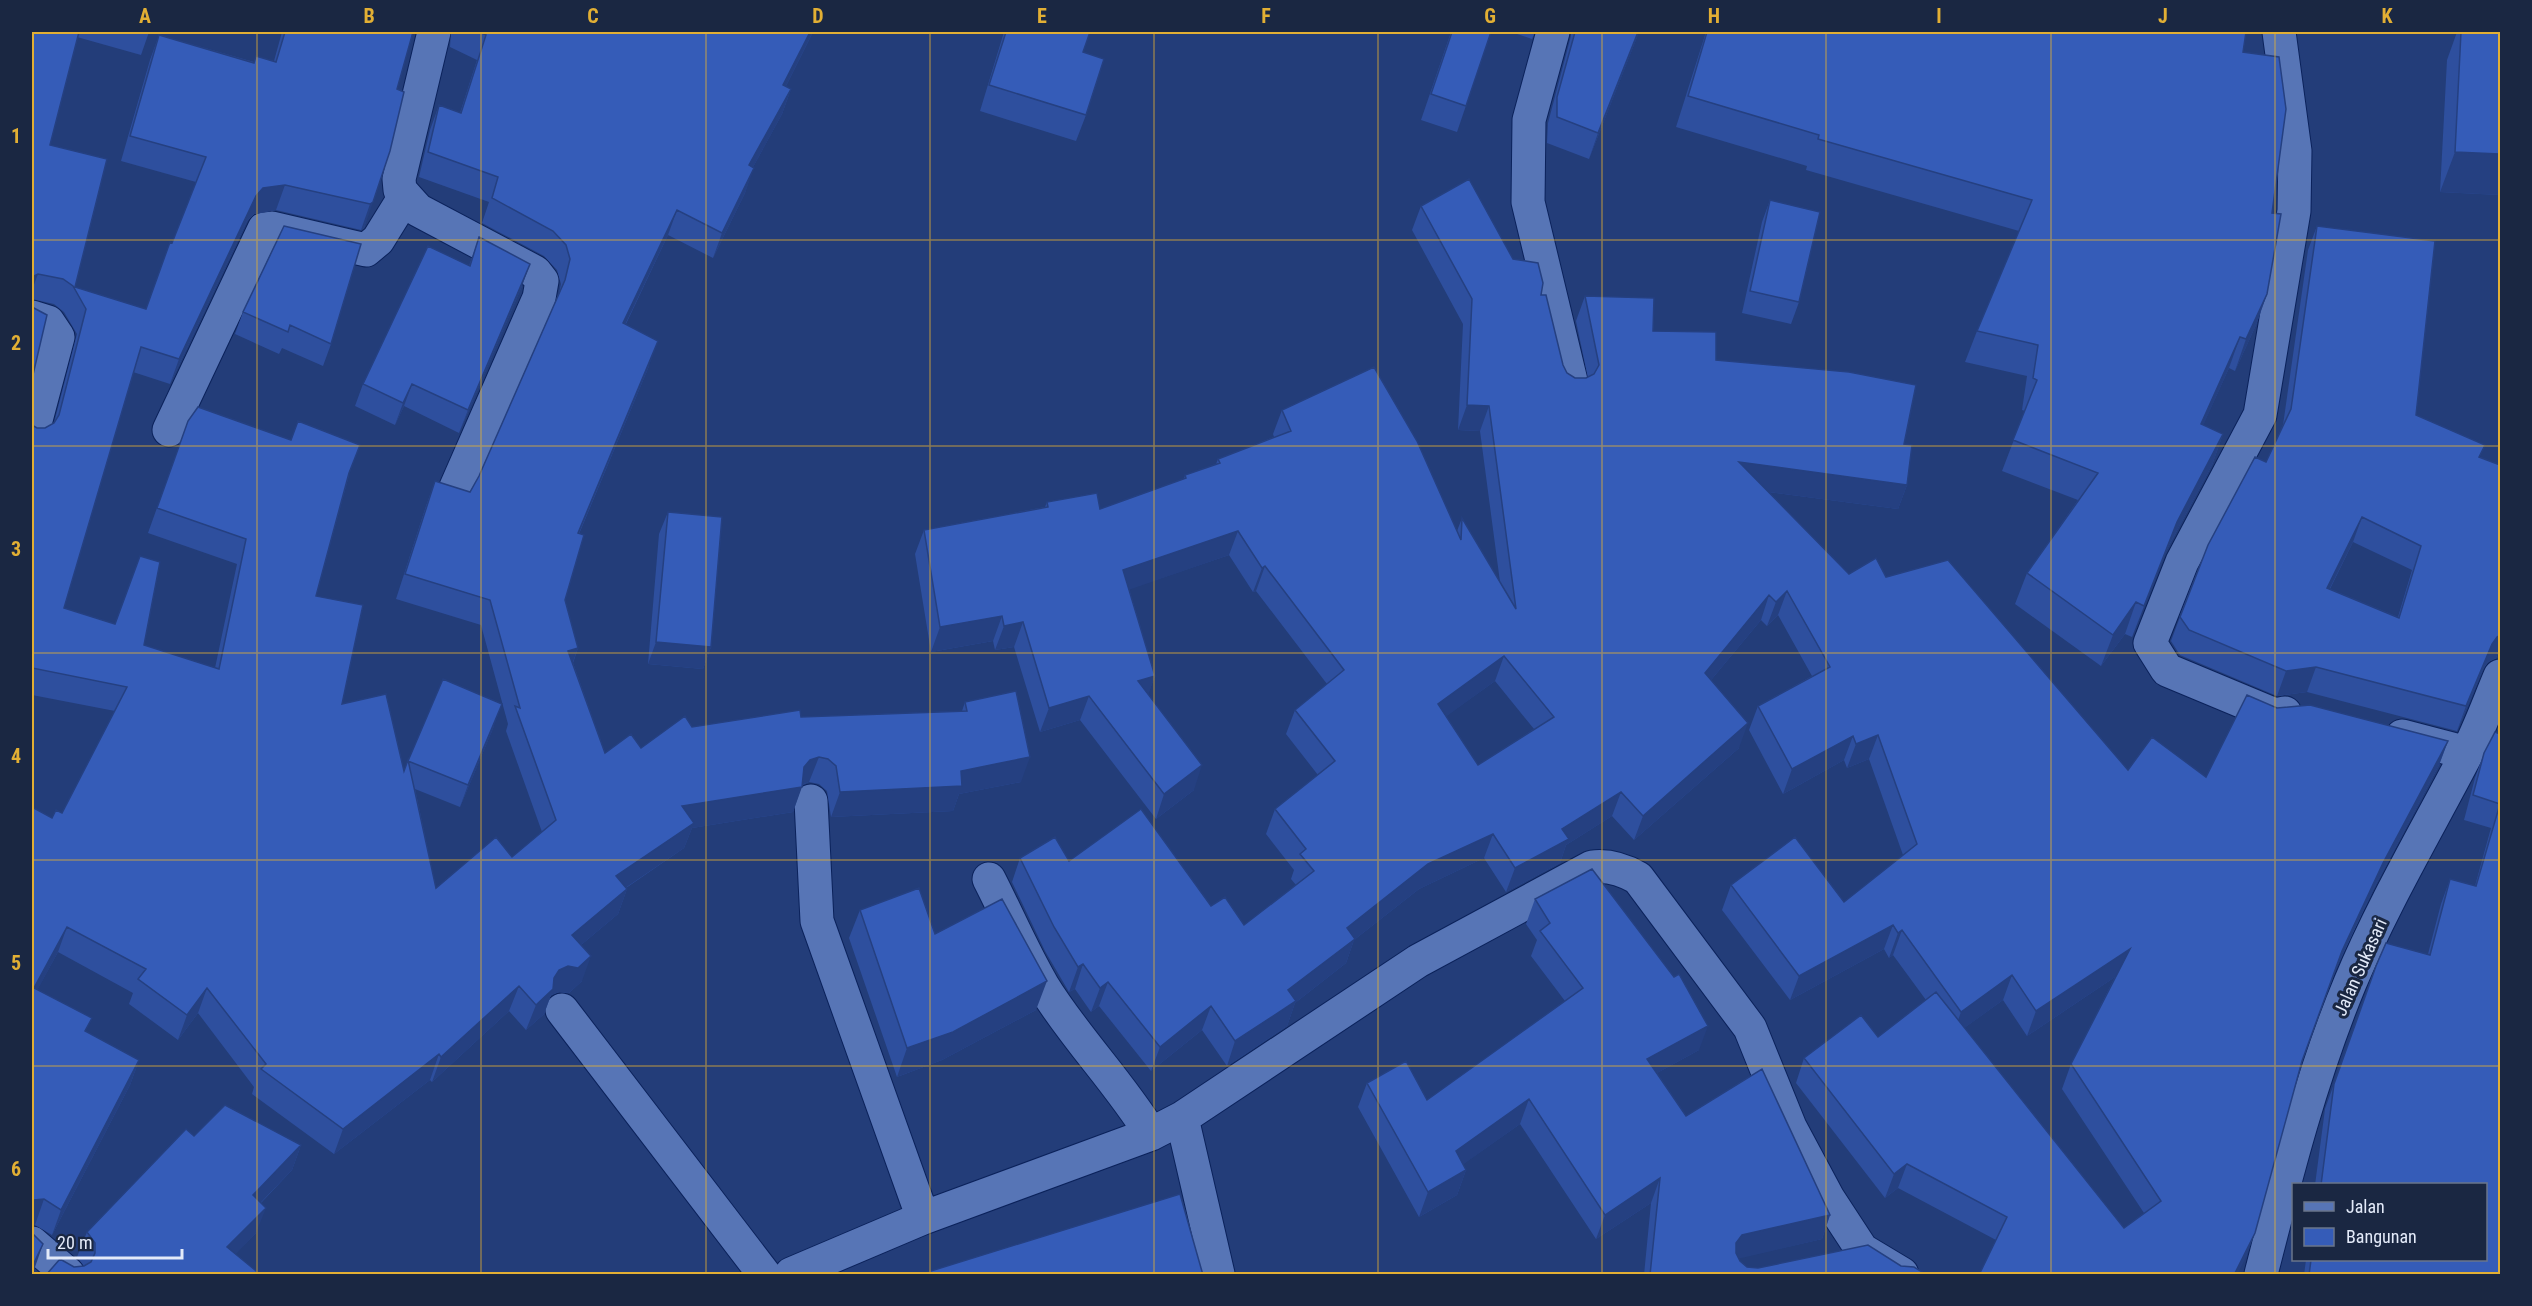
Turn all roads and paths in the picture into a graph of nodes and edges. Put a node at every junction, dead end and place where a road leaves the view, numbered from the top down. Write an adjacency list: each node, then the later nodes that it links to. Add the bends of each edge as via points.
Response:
1 (434, 32): 4 (street, via 399,179)
2 (1553, 32): 6 (street, via 1529,120 1528,202)
3 (2279, 32): 11 (street, via 2295,151 2294,211 2260,415 2182,562 2150,643 2166,670 2275,715 2302,710)
4 (405, 198): 7 (street, via 378,240 366,250 272,228 264,230); 9 (street, via 418,210 535,272 542,281 539,298)
5 (32, 317): 8 (street, via 48,322 58,337)
6 (1572, 385)
7 (169, 430)
8 (32, 435)
9 (453, 494)
10 (2500, 676): 13 (street, Jalan Sukasari)
11 (2313, 713)
12 (2368, 727): 13 (street)
13 (2467, 753): 28 (street, Jalan Sukasari, via 2351,981 2318,1067)
14 (811, 801): 19 (street, via 817,921)
15 (989, 879): 18 (street, via 1043,986)
16 (562, 1010): 24 (street)
17 (1182, 1119): 18 (street); 21 (street, via 1418,961 1592,867 1603,866 1638,878 1750,1028 1790,1127 1828,1198); 26 (street)
18 (1151, 1134): 19 (street)
19 (923, 1218): 25 (street)
20 (32, 1243): 23 (street)
21 (1862, 1250): 22 (street); 27 (street)
22 (1827, 1257)
23 (68, 1275)
24 (764, 1275)
25 (791, 1275)
26 (1218, 1275)
27 (1902, 1275)
28 (2261, 1275)

